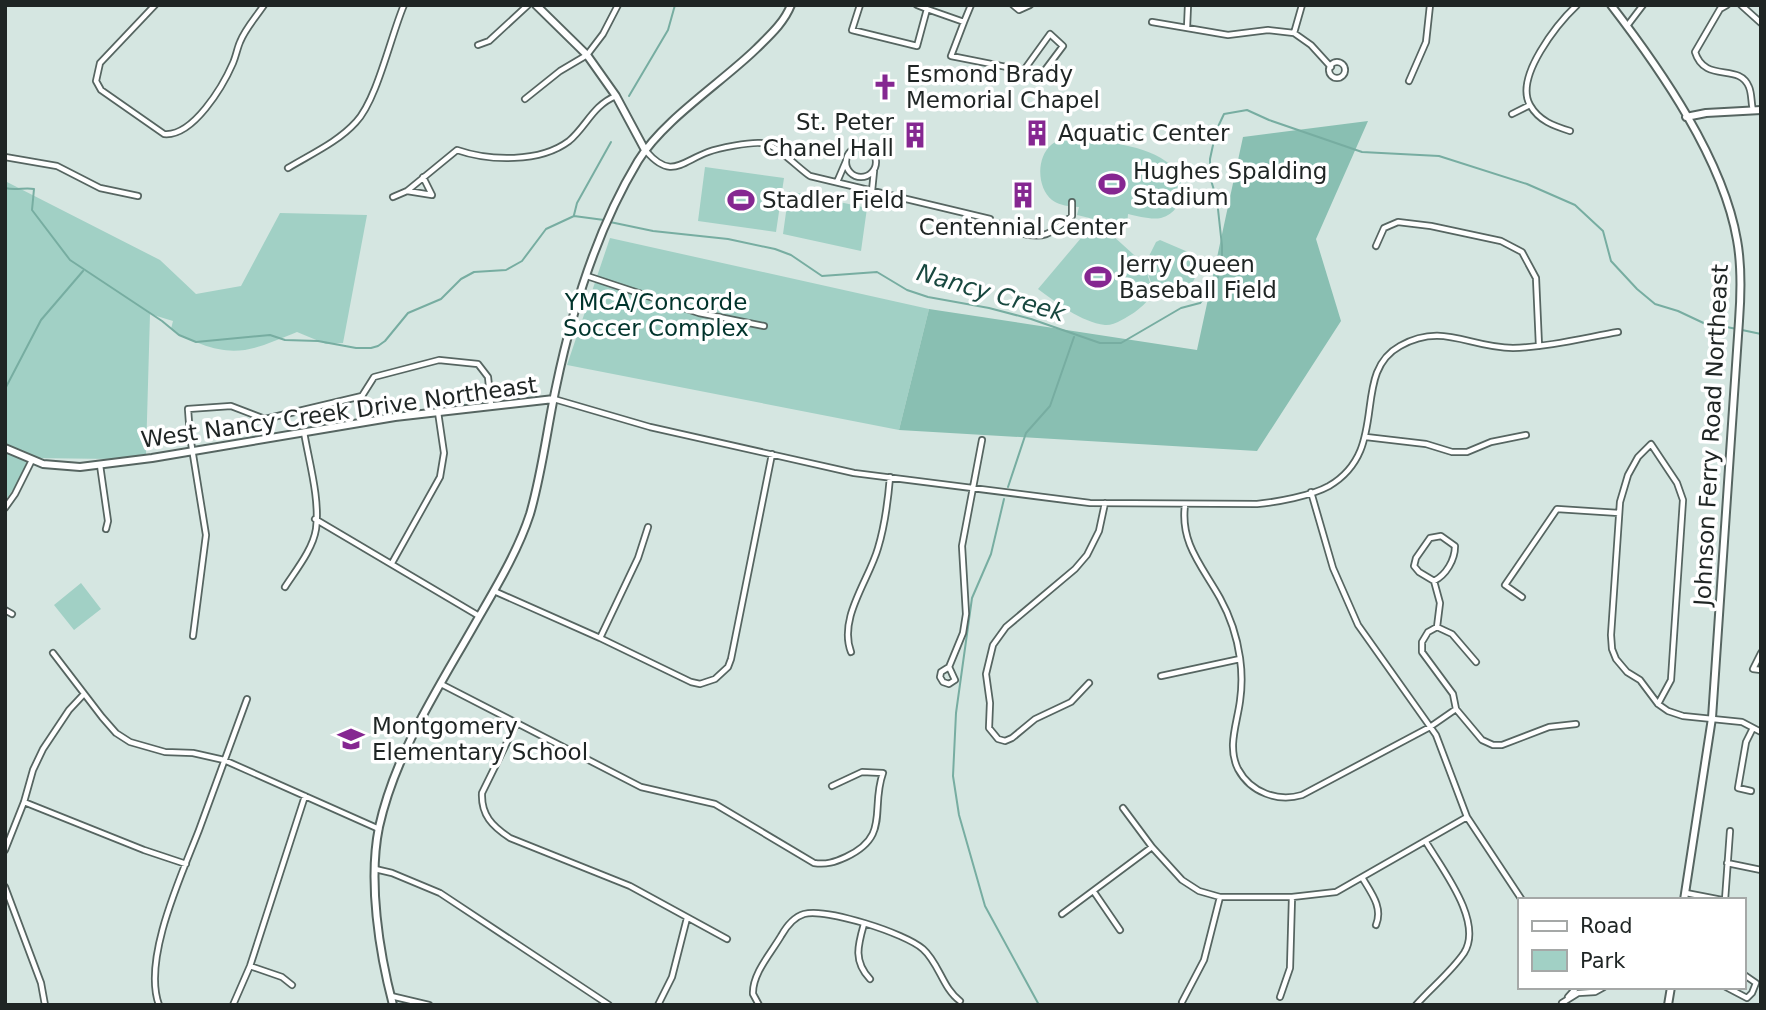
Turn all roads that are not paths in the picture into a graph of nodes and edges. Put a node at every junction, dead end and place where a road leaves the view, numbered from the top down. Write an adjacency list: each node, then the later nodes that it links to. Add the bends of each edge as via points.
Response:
1 (155, 5): 2 (street, via 100,62 96,80 101,90 172,135 190,125 208,105 225,79 240,40)
2 (264, 5)
3 (404, 5): 44 (street, via 357,122)
4 (528, 5): 28 (street, via 489,41)
5 (536, 5): 29 (main road)
6 (618, 5): 29 (street)
7 (790, 5): 40 (main road, via 772,34)
8 (860, 5): 21 (street, via 852,30 917,46)
9 (917, 5): 21 (street)
10 (971, 5): 22 (street)
11 (1013, 5): 12 (street, via 1020,10)
12 (1030, 5)
13 (1188, 5): 26 (street)
14 (1302, 5): 27 (street)
15 (1430, 5): 32 (street, via 1426,42)
16 (1577, 5): 35 (street, via 1552,33 1533,66 1527,85)
17 (1611, 5): 25 (main road, Johnson Ferry Road Northeast)
18 (1643, 5): 25 (street)
19 (1727, 5): 36 (street, via 1720,9 1695,52 1700,65 1742,78)
20 (1741, 5): 24 (street)
21 (927, 9): 22 (street)
22 (964, 22): 31 (street, via 951,56)
23 (1152, 22): 26 (street)
24 (1761, 23)
25 (1627, 26): 38 (main road, Johnson Ferry Road Northeast)
26 (1186, 28): 27 (street, via 1228,34)
27 (1294, 33): 30 (street)
28 (478, 45)
29 (587, 55): 33 (main road); 34 (street)
30 (1331, 67)
31 (1024, 70): 31 (street, via 1042,74 1063,46 1050,34)
32 (1409, 81)
33 (616, 96): 40 (main road); 45 (street, via 589,116 569,141 550,150 497,158 457,150)
34 (525, 99)
35 (1530, 105): 37 (street); 39 (street, via 1545,122)
36 (1757, 110): 38 (main road)
37 (1512, 114)
38 (1686, 117): 106 (main road, Johnson Ferry Road Northeast, via 1716,170 1737,239 1741,278)
39 (1570, 131)
40 (645, 150): 46 (street, via 666,166 679,167 707,152 762,143 778,149 810,176); 55 (main road, via 625,182)
41 (5, 157): 49 (street, via 57,166 100,188)
42 (846, 160): 43 (street, via 851,173 860,177); 43 (street, via 850,151 864,148 874,156); 46 (street)
43 (875, 166): 48 (street)
44 (288, 168)
45 (423, 177): 47 (street); 47 (street, via 432,195)
46 (837, 183): 48 (street)
47 (407, 191): 50 (street)
48 (872, 191): 52 (street)
49 (138, 196)
50 (393, 197)
51 (1072, 202): 53 (street, via 1072,216 1037,237)
52 (990, 219)
53 (1000, 224)
54 (1376, 246): 58 (street, via 1384,228 1398,222 1501,241 1522,252 1536,278)
55 (587, 276): 56 (street, via 699,313); 59 (main road)
56 (764, 326)
57 (1618, 332): 58 (street, West Nancy Creek Drive Northeast)
58 (1539, 346): 64 (street, West Nancy Creek Drive Northeast, via 1504,348 1430,335 1397,347 1376,374)
59 (554, 398): 60 (main road, West Nancy Creek Drive Northeast); 68 (street, West Nancy Creek Drive Northeast, via 631,422); 84 (main road, via 530,514)
60 (491, 405): 61 (main road, West Nancy Creek Drive Northeast); 67 (street, via 488,377 478,364 439,360 374,377 362,396 265,419 231,406 188,408)
61 (438, 412): 62 (main road, West Nancy Creek Drive Northeast); 81 (street, via 444,453 440,477)
62 (303, 431): 67 (main road, West Nancy Creek Drive Northeast); 78 (street)
63 (1526, 435): 64 (street, via 1467,452)
64 (1366, 437): 73 (street, West Nancy Creek Drive Northeast, via 1361,452 1341,477)
65 (982, 440): 72 (street)
66 (5, 448): 69 (main road, West Nancy Creek Drive Northeast)
67 (192, 451): 70 (main road, West Nancy Creek Drive Northeast); 90 (street, via 205,521)
68 (772, 454): 71 (street, West Nancy Creek Drive Northeast); 91 (street, via 731,659 722,674 708,683 691,682)
69 (32, 460): 70 (main road, West Nancy Creek Drive Northeast, via 66,468); 76 (street)
70 (100, 465): 80 (street)
71 (890, 477): 72 (street, West Nancy Creek Drive Northeast); 92 (street, via 879,547 848,630)
72 (973, 488): 74 (street, West Nancy Creek Drive Northeast); 97 (street, via 962,546 966,614)
73 (1311, 492): 75 (street, West Nancy Creek Drive Northeast, via 1257,504); 109 (street, via 1333,568 1358,625)
74 (1105, 503): 75 (street, West Nancy Creek Drive Northeast); 100 (street, via 1087,555 1006,627 993,645 986,674 989,728 998,739 1012,738 1035,719 1071,702)
75 (1185, 505): 95 (street, via 1186,537 1229,616)
76 (5, 508)
77 (1619, 513): 85 (street, via 1557,509 1505,585); 104 (street, via 1612,649); 104 (street, via 1628,475 1651,444 1683,500 1671,680)
78 (315, 519): 81 (street); 83 (street, via 316,531 308,550)
79 (648, 527): 91 (street)
80 (106, 529)
81 (392, 563): 88 (street)
82 (1434, 581): 82 (street, via 1441,578 1455,555 1454,546 1441,536 1430,538 1414,566); 89 (street, via 1440,603)
83 (285, 587)
84 (494, 591): 88 (main road); 91 (street)
85 (1522, 597)
86 (5, 610): 87 (street)
87 (12, 614)
88 (479, 616): 101 (main road)
89 (1437, 626): 96 (street, via 1452,634); 105 (street, via 1422,642 1422,652 1453,694)
90 (193, 636)
91 (600, 638)
92 (851, 652)
93 (53, 653): 102 (street)
94 (1761, 653): 98 (street, via 1753,669)
95 (1240, 659): 99 (street); 109 (street, via 1235,762 1240,773 1266,794 1302,795)
96 (1476, 662)
97 (949, 667)
98 (1761, 670)
99 (1161, 676)
100 (1089, 683)
101 (441, 684): 107 (street); 119 (main road, via 394,778)
102 (84, 694): 112 (street, via 130,743); 116 (street, via 43,749)
103 (247, 699): 112 (street)
104 (1658, 704): 106 (street, via 1683,716)
105 (1456, 709): 108 (street, via 1473,731 1493,746 1549,727); 109 (street)
106 (1712, 718): 110 (street); 131 (main road, Johnson Ferry Road Northeast)
107 (516, 724): 113 (street, via 641,787 715,804 824,865 860,850 870,839 883,773 862,772); 138 (street, via 482,793 482,804 494,827 510,838 630,886)
108 (1576, 724)
109 (1430, 727): 118 (street)
110 (1753, 728): 111 (street); 114 (street, via 1738,789)
111 (1761, 732)
112 (225, 760): 115 (street); 125 (street)
113 (832, 786)
114 (1751, 791)
115 (305, 796): 119 (street); 143 (street)
116 (24, 802): 123 (street); 125 (street)
117 (1123, 808): 122 (street)
118 (1467, 817): 121 (street); 134 (street)
119 (379, 829): 126 (main road)
120 (1730, 831): 124 (street)
121 (1426, 842): 128 (street); 165 (street, via 1465,909 1470,934 1463,954)
122 (1152, 847): 130 (street); 132 (street, via 1190,886)
123 (5, 850)
124 (1727, 863): 127 (street); 136 (street)
125 (186, 864): 158 (street, via 161,939 155,972)
126 (375, 869): 152 (main road, via 378,939); 162 (street, via 440,893)
127 (1761, 870)
128 (1363, 879): 133 (street, via 1327,895); 140 (street, via 1378,907)
129 (5, 887): 157 (street)
130 (1094, 892): 137 (street); 141 (street)
131 (1685, 896): 135 (street)
132 (1220, 897): 133 (street); 155 (street, via 1204,960)
133 (1292, 897): 153 (street, via 1290,968)
134 (1521, 898)
135 (1704, 898)
136 (1723, 898)
137 (1062, 914)
138 (687, 918): 142 (street); 163 (street, via 672,977)
139 (864, 924): 145 (street, via 858,958); 154 (street, via 901,935 922,948); 164 (street, via 818,913 794,920 756,978 753,994)
140 (1376, 925)
141 (1120, 930)
142 (727, 939)
143 (250, 966): 146 (street); 159 (street)
144 (1745, 975): 150 (street, via 1756,983 1747,998)
145 (870, 979)
146 (292, 985)
147 (1575, 989): 156 (street)
148 (1586, 989): 151 (street)
149 (1602, 989): 151 (street)
150 (1730, 989)
151 (1589, 992): 156 (street)
152 (391, 996): 160 (main road); 161 (street)
153 (1280, 997)
154 (960, 1001)
155 (1182, 1002)
156 (1561, 1004)
157 (45, 1005)
158 (159, 1005)
159 (233, 1005)
160 (393, 1005)
161 (429, 1005)
162 (610, 1005)
163 (658, 1005)
164 (760, 1005)
165 (1416, 1005)

